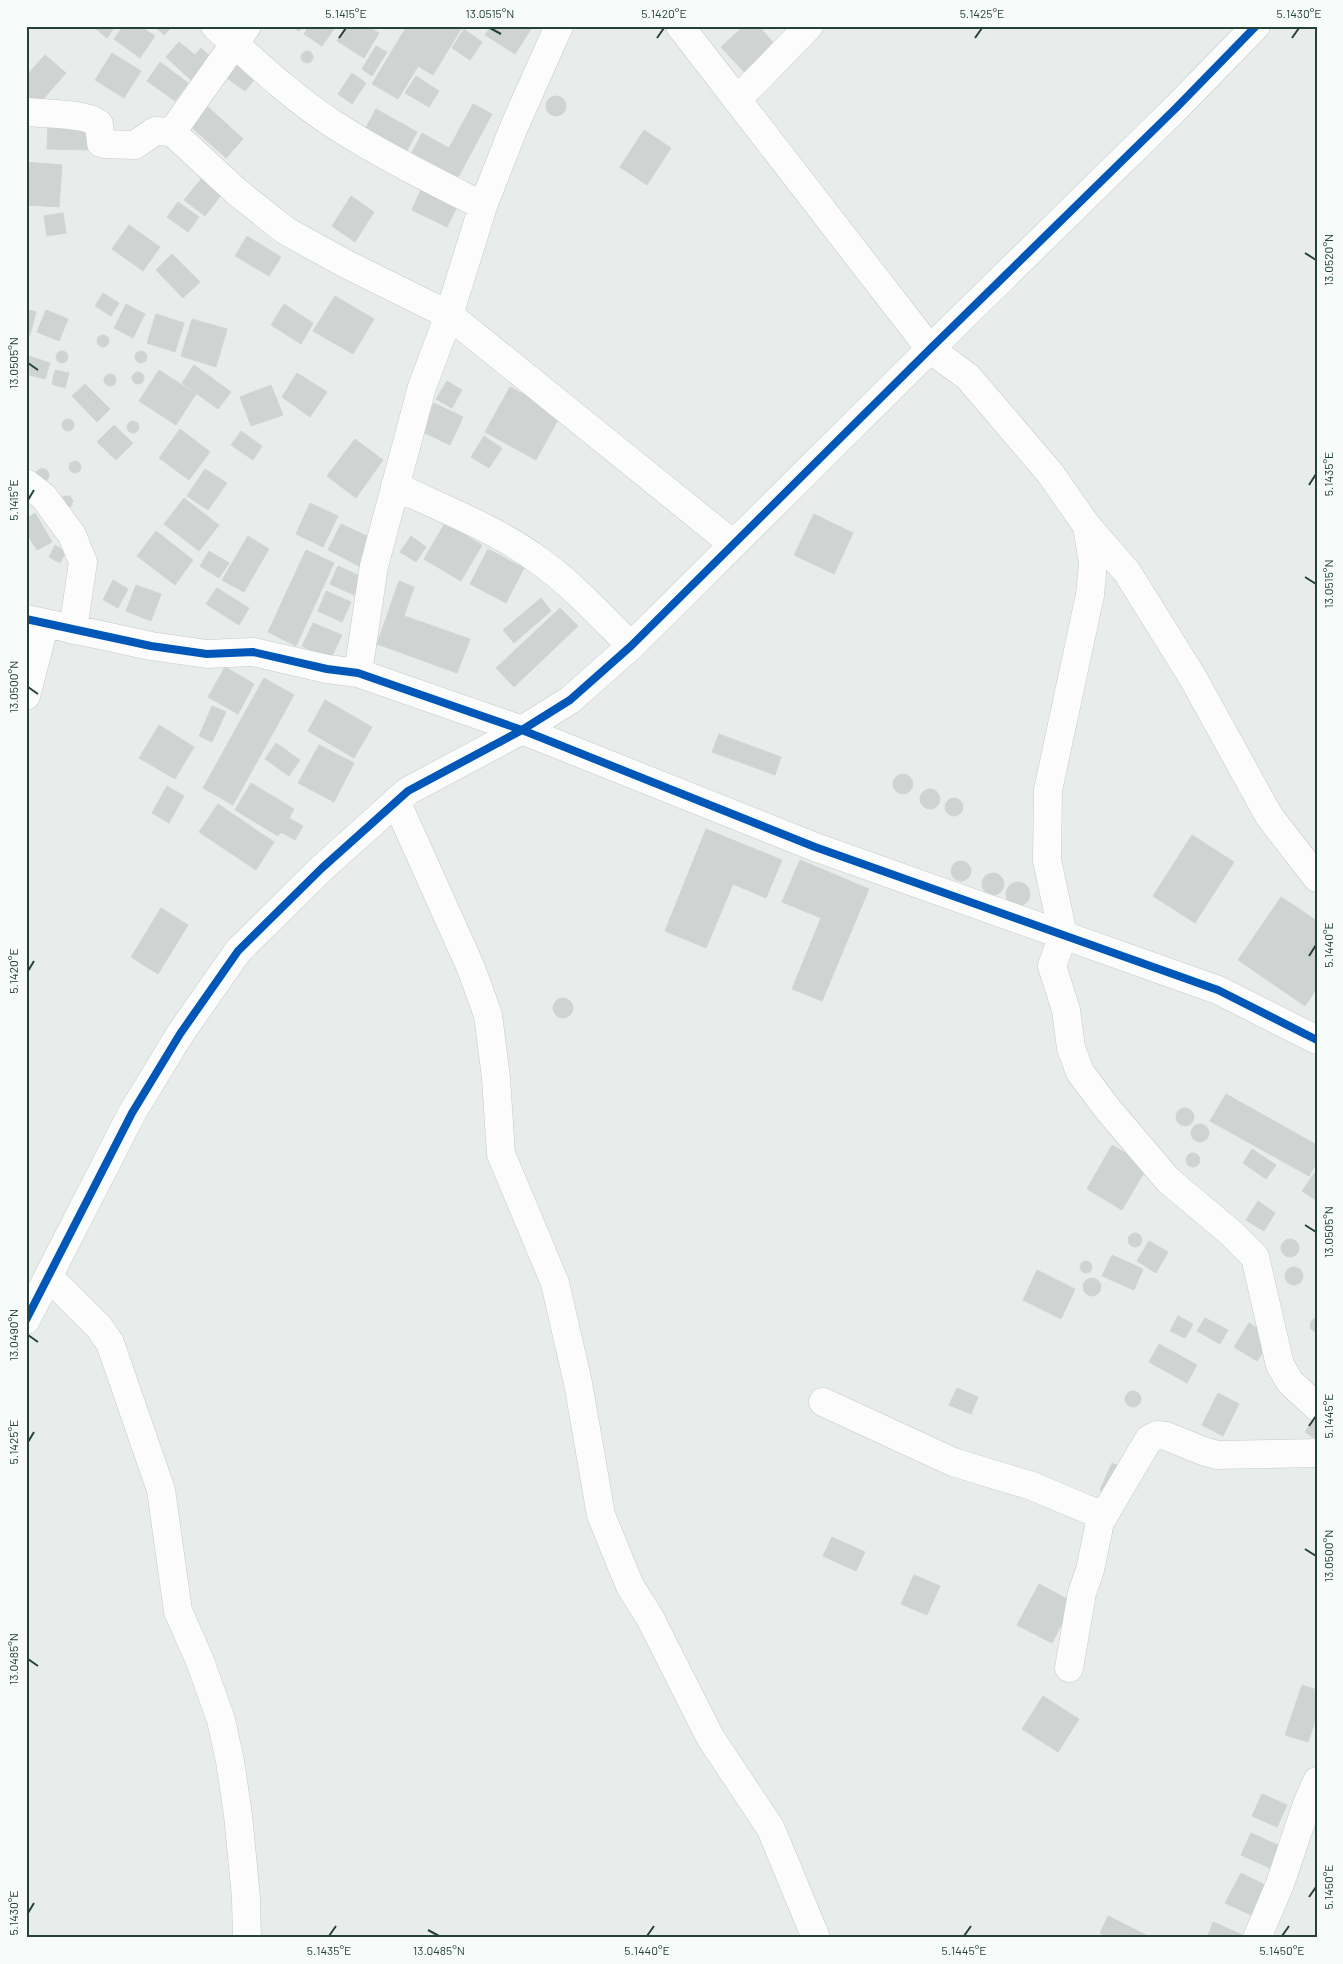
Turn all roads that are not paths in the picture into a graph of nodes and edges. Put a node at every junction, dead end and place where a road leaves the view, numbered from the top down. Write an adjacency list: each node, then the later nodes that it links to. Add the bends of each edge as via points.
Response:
1 (215, 26): 6 (street)
2 (559, 26): 10 (street)
3 (680, 26): 7 (street)
4 (809, 26): 7 (street)
5 (1256, 26): 12 (street)
6 (241, 35): 9 (street); 10 (street, via 266,72 331,123 388,158)
7 (737, 100): 12 (street)
8 (26, 112): 9 (street, via 94,119 99,124 101,143 104,144 135,145 155,131)
9 (172, 132): 11 (street, via 237,192 286,231)
10 (483, 206): 11 (street)
11 (449, 315): 14 (street, via 422,387); 16 (street)
12 (930, 349): 15 (street, via 968,377 1050,473); 16 (street)
13 (26, 483): 18 (street, via 44,497 72,535 83,562)
14 (395, 486): 19 (street, via 509,541 537,559 569,583); 20 (street, via 374,566)
15 (1087, 526): 24 (street, via 1127,572 1193,678 1269,816); 25 (street, via 1093,564 1090,595 1048,790 1047,860)
16 (733, 544): 19 (street)
17 (36, 621): 18 (street); 21 (street)
18 (73, 630): 20 (street, via 206,654 252,652)
19 (631, 646): 22 (street, via 570,700)
20 (358, 673): 22 (street)
21 (26, 696)
22 (522, 730): 23 (street, via 408,791); 25 (street, via 814,847)
23 (396, 801): 27 (street, via 238,951 180,1034 132,1113); 36 (street, via 471,968 488,1015 501,1154 554,1283 578,1384 601,1515 630,1586 650,1618 710,1737 771,1829)
24 (1317, 878)
25 (1063, 935): 26 (street, via 1218,990); 30 (street, via 1052,966 1066,1010 1071,1048 1080,1072 1168,1180 1255,1257 1280,1365 1290,1382)
26 (1317, 1040)
27 (49, 1277): 28 (street); 35 (street, via 99,1327 110,1343 161,1490 178,1611 221,1720 230,1761 246,1898)
28 (26, 1320)
29 (823, 1402): 32 (street, via 953,1462 1032,1486)
30 (1317, 1407)
31 (1317, 1453): 32 (street, via 1218,1455 1157,1435 1149,1439)
32 (1103, 1516): 33 (street, via 1082,1593)
33 (1069, 1668)
34 (1317, 1781): 37 (street)
35 (247, 1938)
36 (816, 1938)
37 (1257, 1938)

